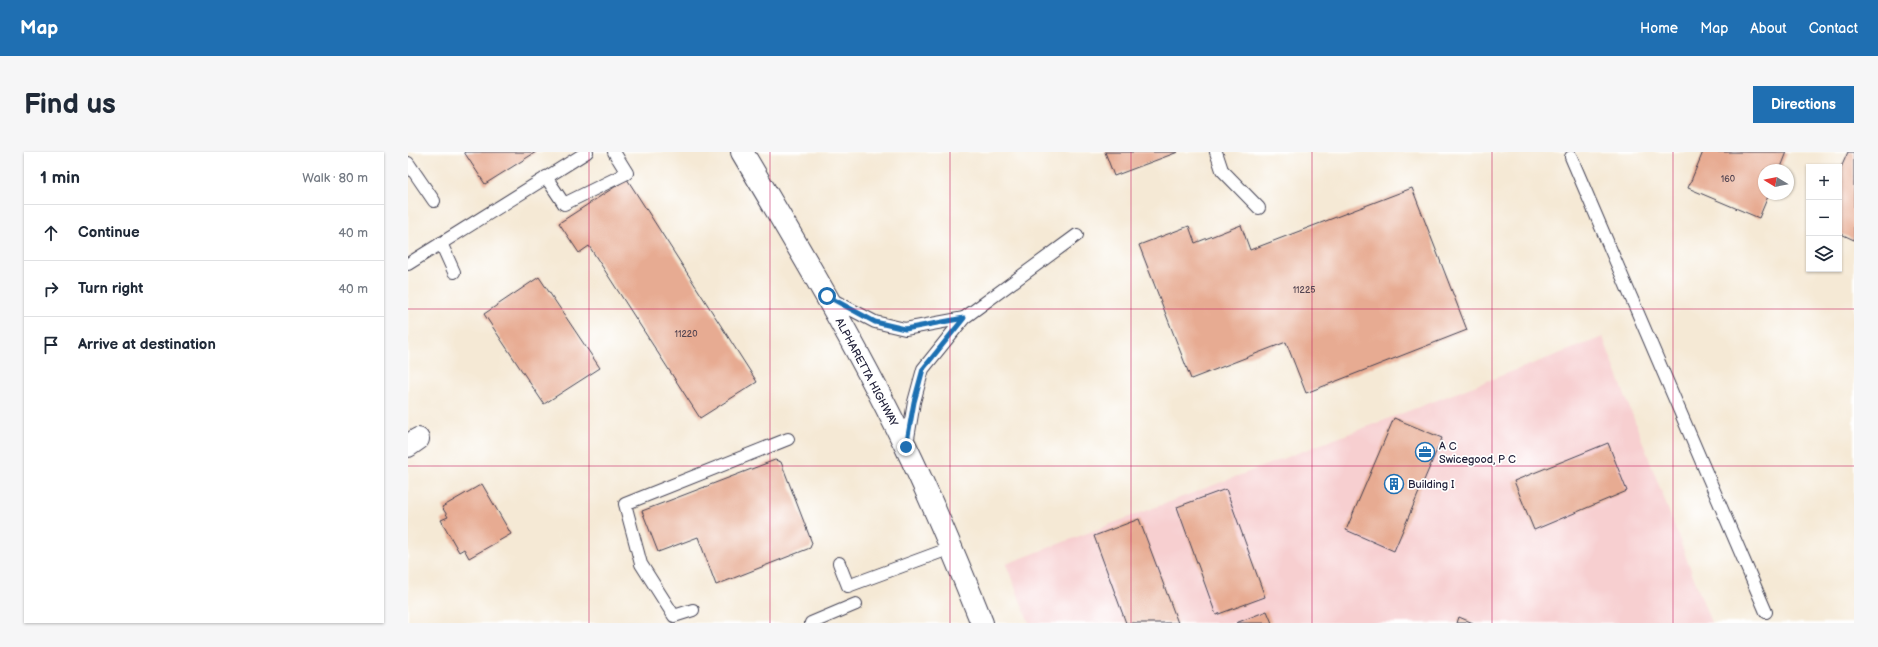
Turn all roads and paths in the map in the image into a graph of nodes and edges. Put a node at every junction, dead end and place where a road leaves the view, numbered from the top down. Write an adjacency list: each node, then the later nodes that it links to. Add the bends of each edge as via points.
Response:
1 (587, 152): 7 (lane)
2 (614, 152): 7 (lane, via 627,173 564,204)
3 (742, 152): 14 (highway, ALPHARETTA HIGHWAY)
4 (1216, 152): 9 (lane, via 1222,170)
5 (1571, 157): 22 (lane)
6 (408, 163): 8 (lane)
7 (546, 176): 11 (lane)
8 (434, 201)
9 (1259, 208)
10 (1078, 235): 15 (lane)
11 (441, 244): 12 (lane); 13 (lane)
12 (408, 264)
13 (454, 272)
14 (827, 296): 15 (lane, via 875,322 905,329); 17 (highway, ALPHARETTA HIGHWAY)
15 (964, 318): 17 (lane, via 923,369)
16 (788, 440): 21 (lane, via 625,504 641,564 674,616)
17 (906, 447): 18 (highway, ALPHARETTA HIGHWAY)
18 (951, 548): 19 (lane, via 848,586); 24 (highway, ALPHARETTA HIGHWAY)
19 (839, 563)
20 (856, 604): 23 (lane)
21 (693, 610)
22 (1766, 612)
23 (811, 623)
24 (982, 623)

